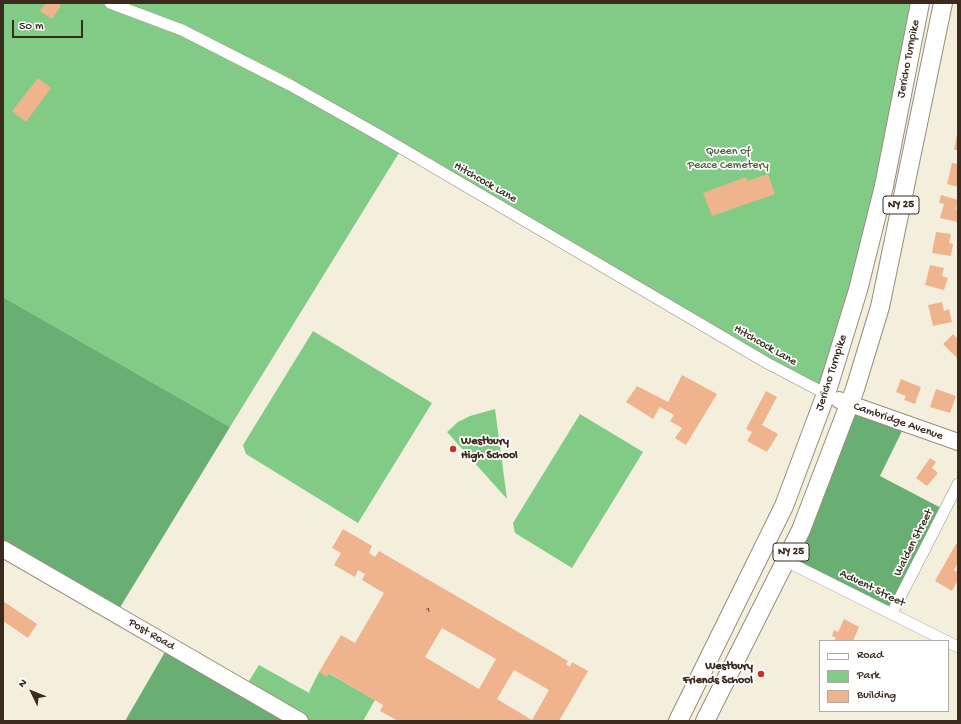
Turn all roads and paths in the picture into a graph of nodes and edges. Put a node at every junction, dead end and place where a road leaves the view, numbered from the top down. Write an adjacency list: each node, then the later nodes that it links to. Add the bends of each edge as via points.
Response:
1 (110, 3): 4 (street, Hitchcock Lane, via 182,30 290,85 767,363)
2 (920, 3): 4 (main road, Jericho Turnpike / NY 25, via 884,186 858,290)
3 (943, 3): 4 (main road, Jericho Turnpike / NY 25, via 880,307)
4 (838, 400): 5 (main road, Cambridge Avenue); 8 (main road, Jericho Turnpike / NY 25, via 804,523); 10 (main road, Jericho Turnpike / NY 25)
5 (958, 442)
6 (958, 484): 9 (street, Walden Street)
7 (3, 549): 13 (main road, Post Road)
8 (786, 561): 9 (street, Advent Street); 12 (main road, Jericho Turnpike / NY 25)
9 (892, 613): 11 (street, Advent Street)
10 (723, 633): 12 (main road); 14 (main road, Jericho Turnpike / NY 25)
11 (943, 640)
12 (745, 644): 15 (main road, Jericho Turnpike / NY 25)
13 (300, 721)
14 (678, 721)
15 (705, 721)

